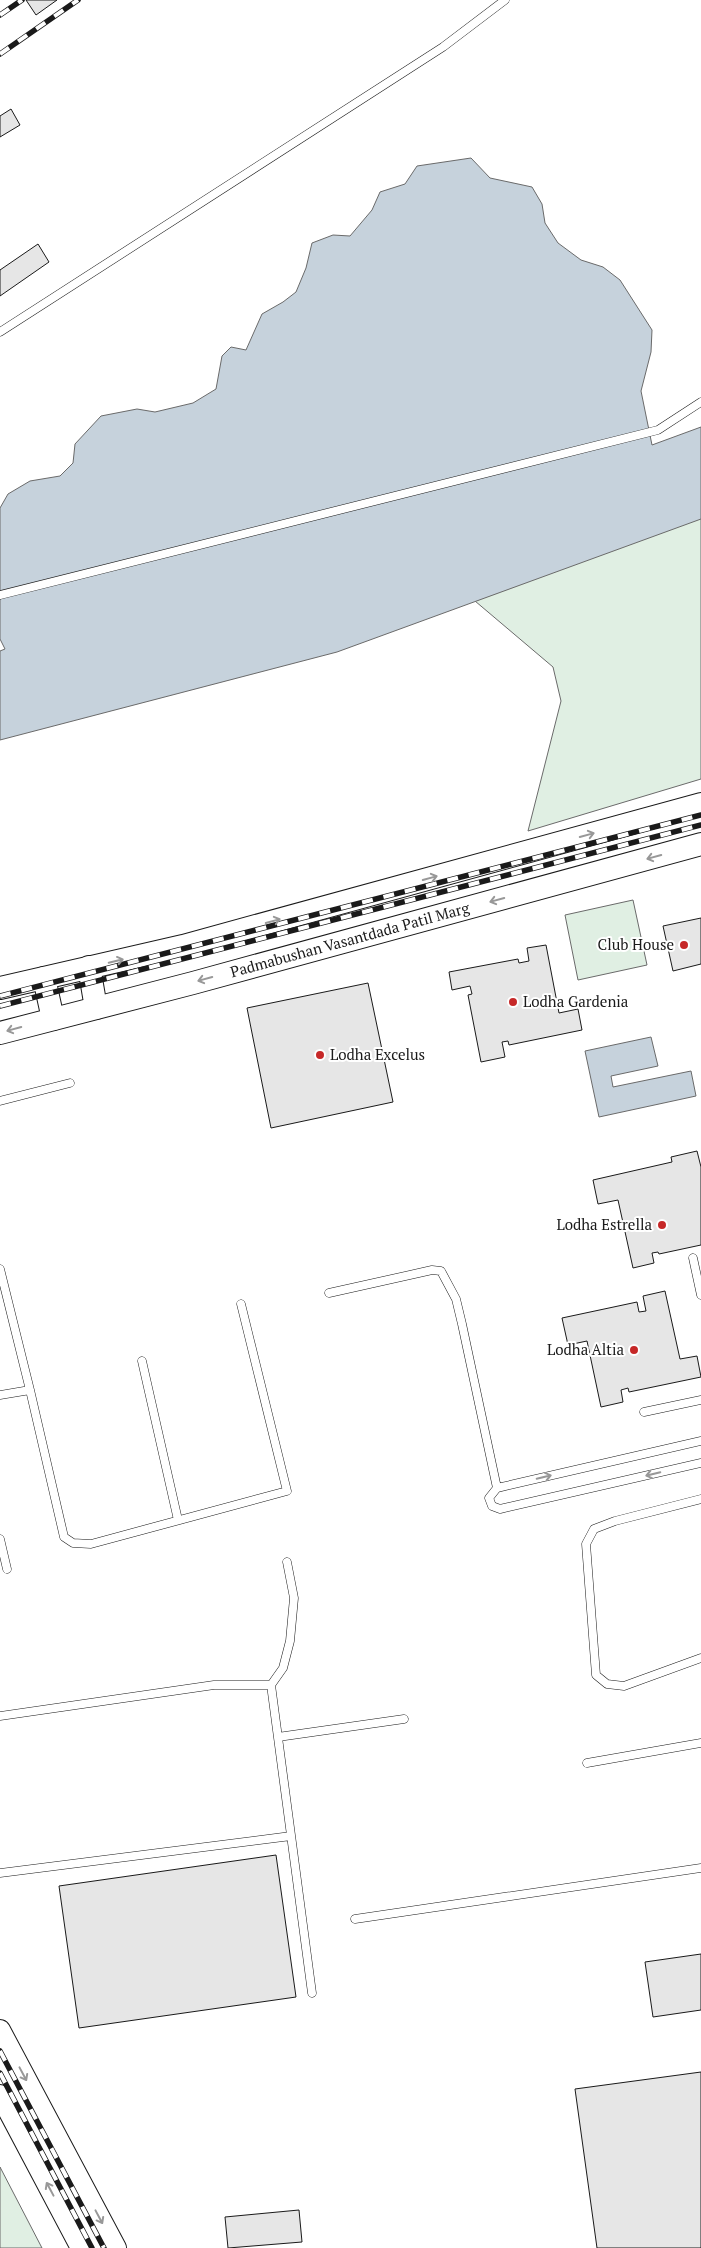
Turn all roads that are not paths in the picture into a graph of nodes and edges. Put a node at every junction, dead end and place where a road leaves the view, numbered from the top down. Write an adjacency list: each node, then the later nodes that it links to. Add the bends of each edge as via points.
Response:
1 (505, 0): 2 (lane, via 443,47)
2 (0, 332)
3 (701, 402): 4 (lane, via 658,430)
4 (0, 595)
5 (701, 804): 7 (main road, one-way to 5, via 183,946)
6 (701, 844): 10 (main road, Padmabushan Vasantdada Patil Marg, one-way to 10)
7 (89, 967): 8 (main road); 10 (main road)
8 (44, 978): 9 (main road); 11 (main road)
9 (0, 988)
10 (96, 1008): 11 (main road, Padmabushan Vasantdada Patil Marg)
11 (53, 1019): 12 (main road, Padmabushan Vasantdada Patil Marg, one-way to 12)
12 (0, 1032)
13 (70, 1083): 14 (lane)
14 (0, 1101)
15 (693, 1258): 18 (lane)
16 (0, 1269): 21 (lane)
17 (329, 1293): 27 (lane, via 432,1270 441,1271 456,1299)
18 (701, 1295)
19 (241, 1304): 29 (lane, via 287,1491)
20 (142, 1361): 29 (lane)
21 (30, 1390): 22 (lane); 29 (lane, via 64,1536 73,1543 91,1544)
22 (0, 1395)
23 (701, 1400): 24 (lane)
24 (644, 1412)
25 (701, 1440): 27 (lane, one-way to 25)
26 (701, 1463): 27 (lane, one-way to 27, via 500,1509 492,1506 489,1498)
27 (496, 1488)
28 (701, 1499): 33 (lane, via 594,1529 586,1544 596,1674 607,1684 624,1686)
29 (178, 1520)
30 (0, 1539): 32 (lane)
31 (287, 1562): 34 (lane, via 294,1598 290,1641 283,1668)
32 (7, 1569)
33 (701, 1658)
34 (271, 1686): 35 (lane, via 214,1685); 37 (lane)
35 (0, 1716)
36 (404, 1719): 37 (lane)
37 (278, 1737): 40 (lane)
38 (701, 1743): 39 (lane)
39 (587, 1763)
40 (291, 1836): 42 (lane); 44 (lane)
41 (701, 1868): 43 (lane)
42 (0, 1873)
43 (355, 1918)
44 (312, 1993)
45 (0, 2030): 47 (main road, one-way to 47)
46 (0, 2095): 48 (main road)
47 (48, 2122): 48 (main road); 50 (main road, one-way to 50)
48 (22, 2138): 49 (main road, one-way to 48)
49 (81, 2248)
50 (116, 2248)

